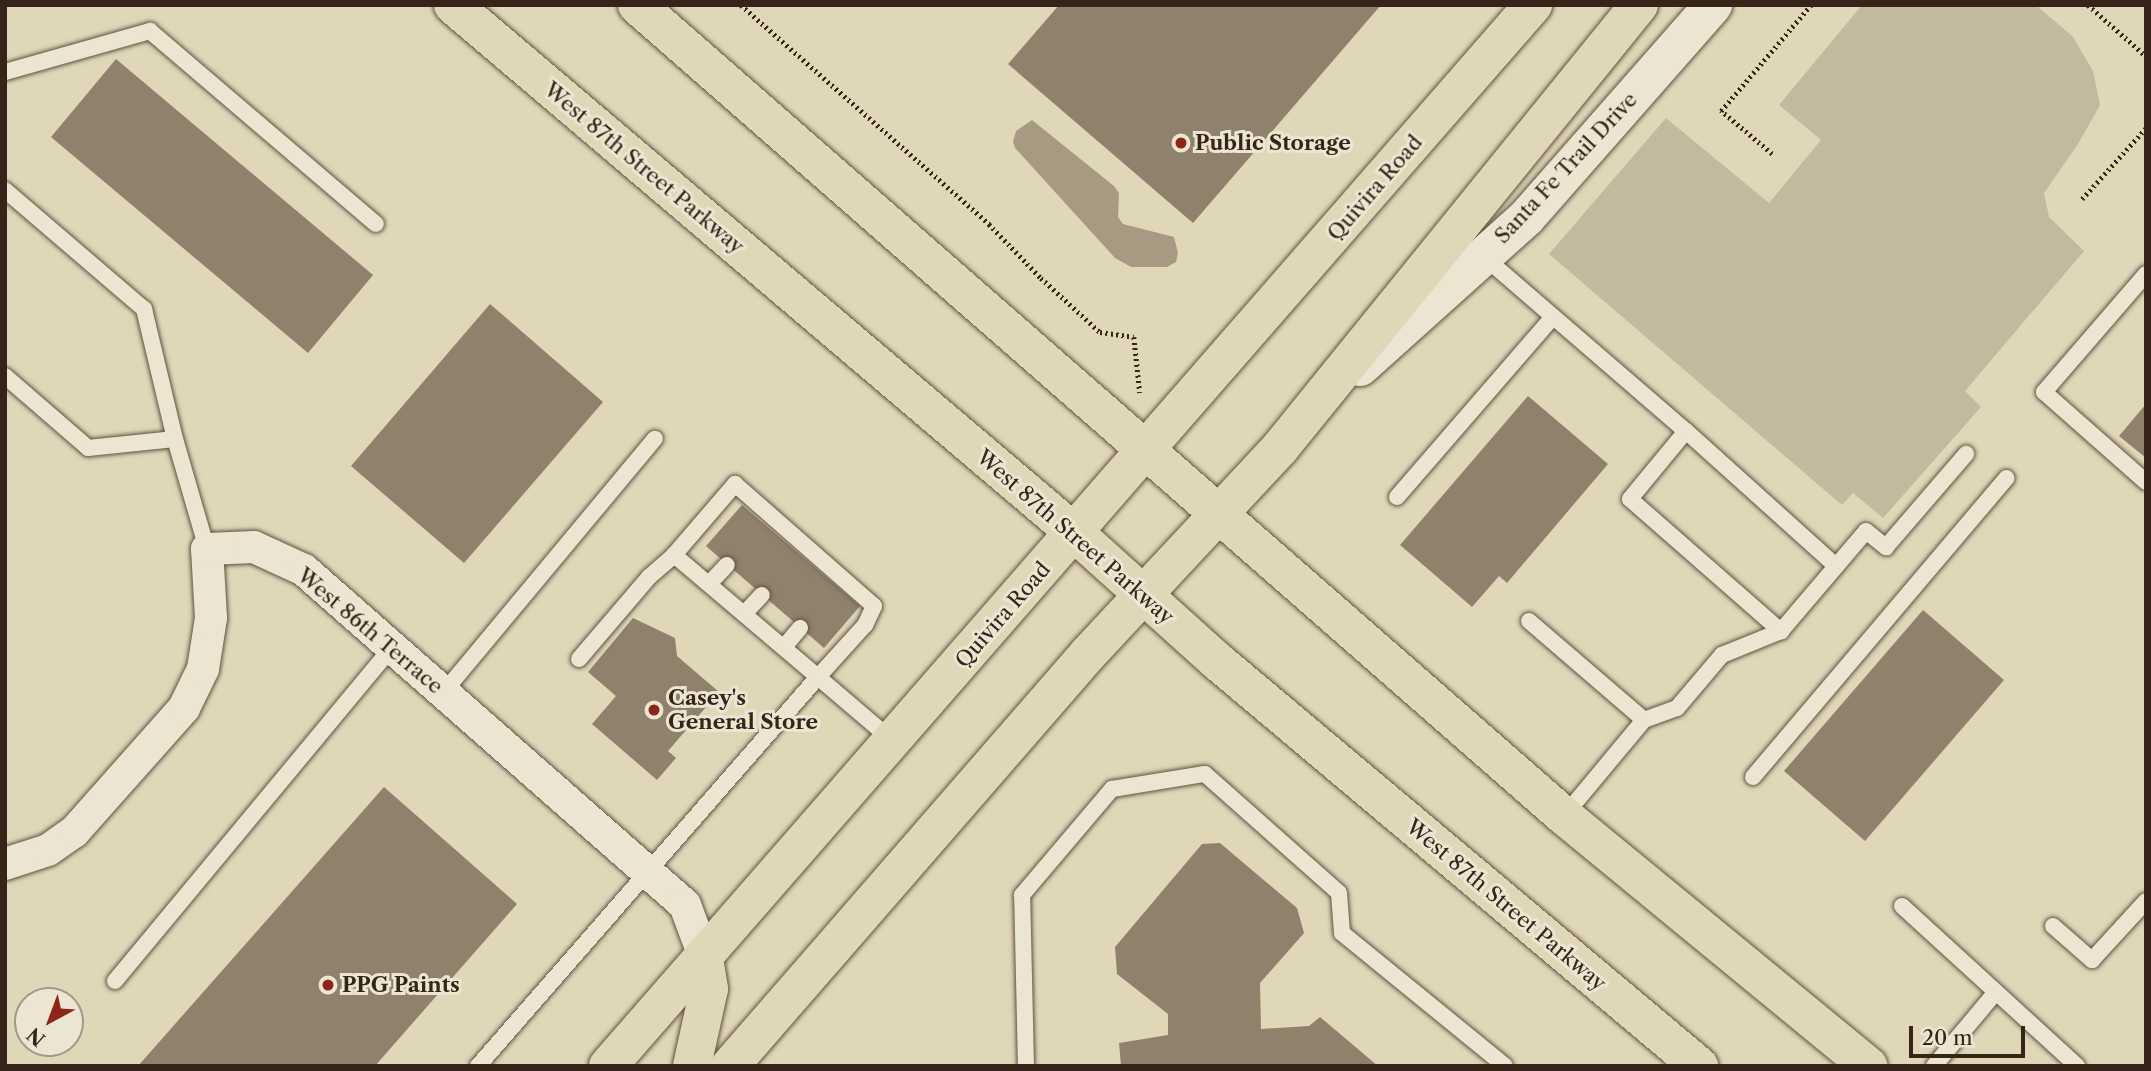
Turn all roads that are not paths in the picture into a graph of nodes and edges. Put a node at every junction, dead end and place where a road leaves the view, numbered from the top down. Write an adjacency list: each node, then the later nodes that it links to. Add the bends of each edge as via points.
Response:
1 (453, 5): 23 (main road, West 87th Street Parkway)
2 (637, 5): 17 (main road)
3 (1534, 5): 17 (main road, Quivira Road)
4 (1639, 5): 13 (main road)
5 (1713, 5): 9 (main road, Santa Fe Trail Drive, via 1527,217)
6 (5, 72): 8 (lane, via 150,31)
7 (5, 190): 15 (lane, via 144,309)
8 (376, 225)
9 (1483, 256): 11 (lane); 13 (main road, Santa Fe Trail Drive)
10 (2146, 274): 20 (lane, via 2044,392)
11 (1553, 317): 14 (lane); 21 (lane)
12 (5, 376): 15 (lane, via 88,448)
13 (1317, 405): 22 (main road)
14 (1686, 431): 27 (lane); 34 (lane, via 1630,499)
15 (175, 439): 24 (lane)
16 (655, 439): 39 (lane)
17 (1146, 449): 22 (main road); 23 (main road, Quivira Road)
18 (1966, 454): 27 (lane, via 1886,547 1866,531)
19 (2007, 478): 42 (lane)
20 (2146, 482)
21 (1397, 497)
22 (1219, 513): 30 (main road); 43 (main road)
23 (1076, 534): 30 (main road, West 87th Street Parkway); 41 (main road, Quivira Road)
24 (207, 550): 35 (street, West 86th Terrace, via 254,547 304,570); 44 (street, via 211,618 203,669 184,708 74,832 48,850)
25 (674, 555): 28 (lane); 37 (lane); 38 (lane, via 735,484 800,548 874,606 865,625)
26 (727, 565): 28 (lane)
27 (1836, 566): 34 (lane)
28 (709, 584): 31 (lane)
29 (762, 595): 31 (lane)
30 (1143, 597): 56 (main road, via 1088,654); 58 (main road, West 87th Street Parkway)
31 (744, 614): 36 (lane)
32 (1529, 621): 40 (lane)
33 (800, 628): 36 (lane)
34 (1782, 631): 40 (lane, via 1722,655 1677,708)
35 (392, 648): 39 (street, West 86th Terrace); 50 (lane)
36 (783, 648): 38 (lane)
37 (579, 659)
38 (818, 677): 41 (lane); 45 (lane)
39 (443, 693): 45 (street, West 86th Terrace)
40 (1644, 720): 43 (lane)
41 (892, 741): 49 (main road, Quivira Road)
42 (1753, 777)
43 (1564, 816): 59 (main road)
44 (5, 864)
45 (646, 871): 49 (street, West 86th Terrace, via 685,905); 53 (lane)
46 (2146, 901): 48 (lane, via 2092,960)
47 (1902, 906): 51 (lane)
48 (2053, 926)
49 (704, 956): 54 (main road, Quivira Road); 55 (main road, via 709,989)
50 (115, 981)
51 (1995, 993): 60 (lane); 61 (lane)
52 (1501, 1064): 57 (lane, via 1342,933 1339,893 1205,775 1112,789 1022,895)
53 (478, 1066)
54 (608, 1066)
55 (692, 1066)
56 (730, 1066)
57 (1026, 1066)
58 (1699, 1066)
59 (1868, 1066)
60 (1934, 1066)
61 (2077, 1066)

